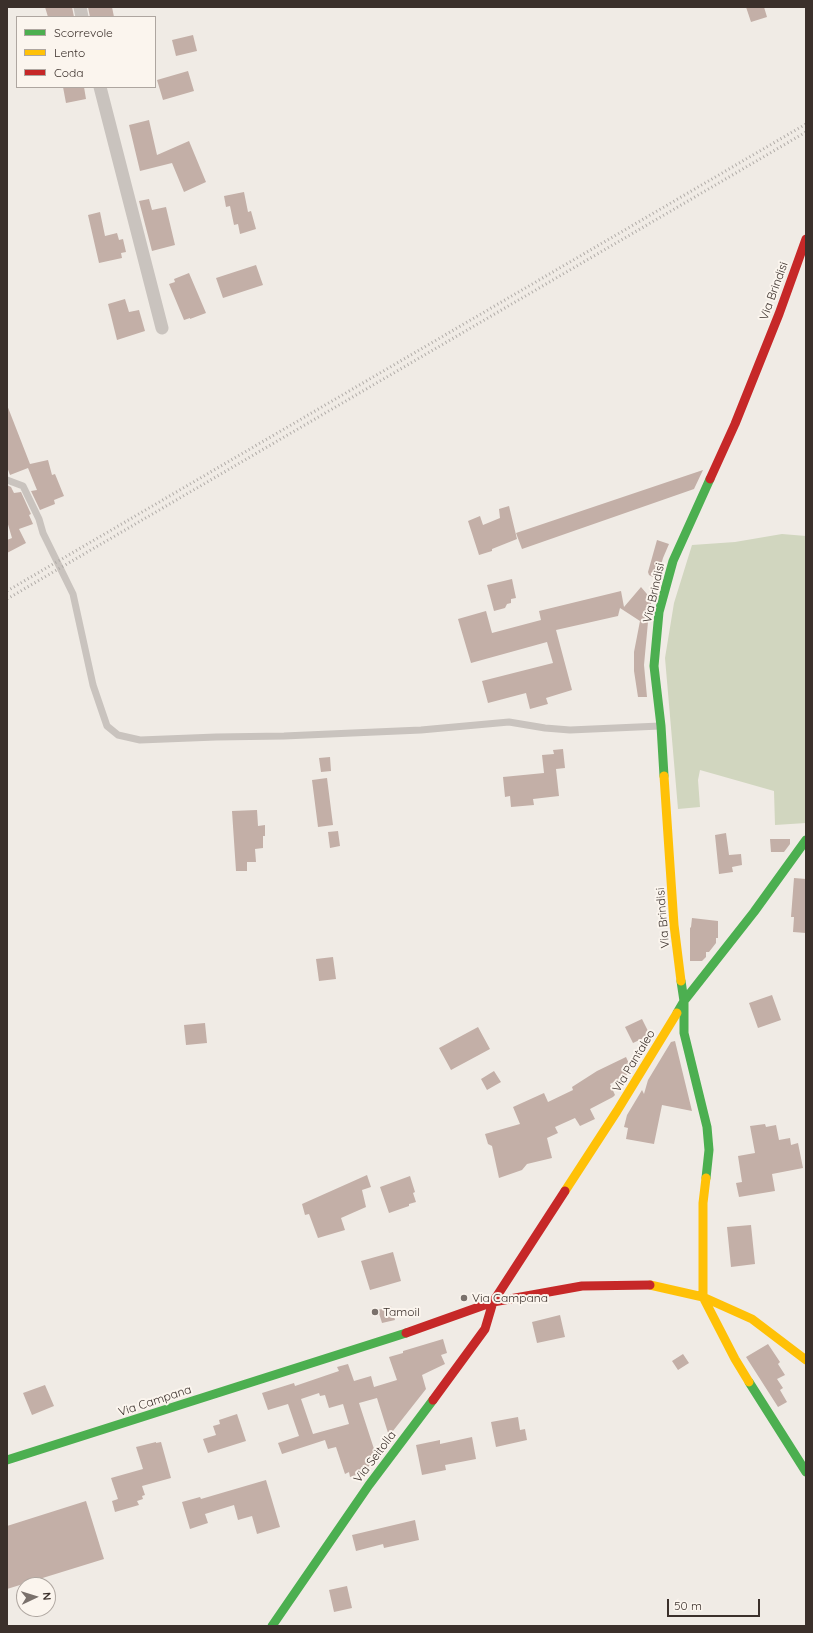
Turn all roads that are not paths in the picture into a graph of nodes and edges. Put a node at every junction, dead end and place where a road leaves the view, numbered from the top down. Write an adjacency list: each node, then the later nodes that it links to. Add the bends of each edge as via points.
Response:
1 (100, 88): 3 (street)
2 (806, 239): 5 (street, Via Brindisi, via 735,424 673,561 659,612 654,666)
3 (162, 328)
4 (7, 480): 5 (lane, via 23,486 73,594 93,685 107,726 118,735 140,740 284,736 420,730 509,722 570,730)
5 (661, 726): 7 (street, Via Brindisi, via 674,925)
6 (806, 840): 7 (street, Via Pantaleo, via 754,912)
7 (684, 1001): 8 (street, Via Brindisi, via 684,1033 707,1127 709,1150 703,1203); 9 (street, Via Pantaleo, via 617,1111)
8 (703, 1297): 9 (street, Via Campana, via 651,1285 582,1286); 10 (street, Via Campana, via 752,1319); 12 (street, via 735,1359)
9 (493, 1302): 11 (street, Via Campana, via 383,1341); 13 (street, Via Seitolla, via 480,1336 369,1485)
10 (806, 1360)
11 (7, 1460)
12 (806, 1472)
13 (272, 1626)

